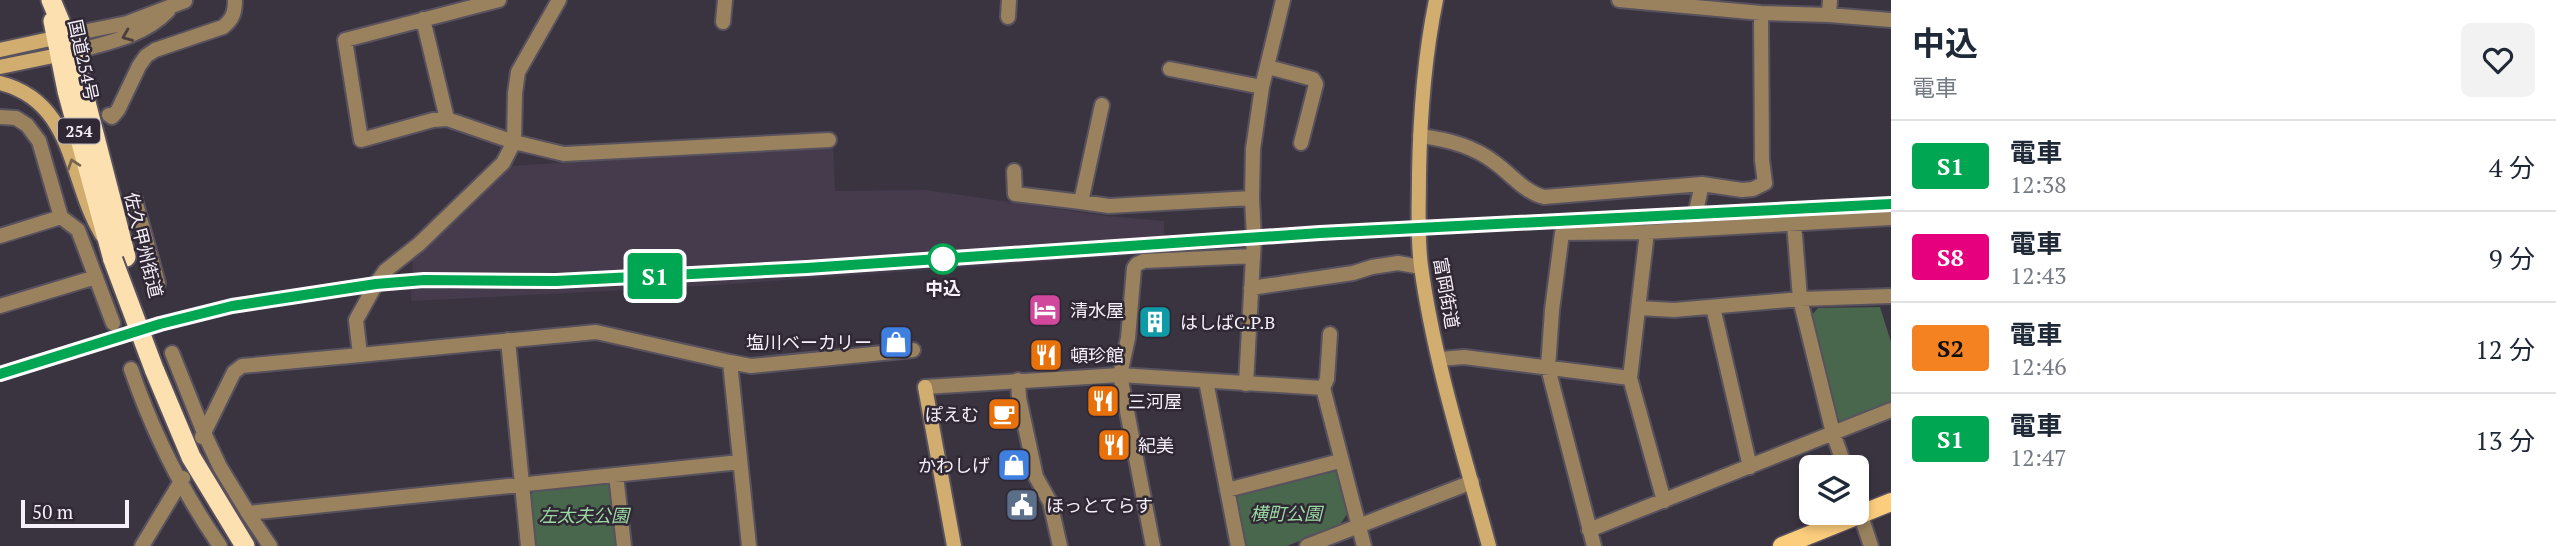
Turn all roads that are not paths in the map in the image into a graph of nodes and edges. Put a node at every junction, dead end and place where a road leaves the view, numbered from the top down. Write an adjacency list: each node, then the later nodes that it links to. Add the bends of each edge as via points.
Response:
1 (51, 0): 17 (highway, 国道254号 / 254)
2 (235, 0): 25 (street, via 234,12 223,27 146,55 118,110)
3 (499, 0): 14 (street)
4 (559, 0): 32 (street, via 518,72)
5 (725, 0): 16 (street)
6 (1009, 0): 13 (street)
7 (1283, 0): 20 (street)
8 (1436, 0): 30 (main road, 富岡街道, via 1424,72)
9 (1619, 0): 12 (street)
10 (182, 2): 17 (street, via 128,37)
11 (1830, 7): 12 (street); 15 (street)
12 (1761, 13): 35 (street, via 1765,183 1742,190)
13 (1008, 17)
14 (423, 19): 27 (street); 27 (street, via 345,40 362,140)
15 (1891, 20)
16 (723, 22)
17 (64, 45): 18 (main road); 19 (main road); 45 (highway, 佐久甲州街道 / 254)
18 (0, 50)
19 (0, 67)
20 (1268, 67): 23 (street); 33 (street, via 1313,79 1316,85)
21 (1170, 69): 23 (street)
22 (0, 83): 45 (main road, one-way to 22, via 90,216 53,117 32,95)
23 (1262, 87): 36 (street)
24 (1102, 105): 38 (street)
25 (109, 115)
26 (0, 117): 29 (street, via 16,118)
27 (447, 119): 32 (street)
28 (50, 132): 29 (street)
29 (34, 133): 39 (street)
30 (1420, 136): 35 (street, via 1469,147 1532,194 1544,197); 47 (main road, 富岡街道)
31 (829, 140): 32 (street, via 564,155)
32 (514, 142): 61 (street, via 503,163 385,271 356,320)
33 (1301, 143)
34 (1014, 171): 38 (street, via 1015,194)
35 (1702, 184): 42 (street)
36 (1252, 198): 38 (street, via 1109,206); 46 (street)
37 (135, 200): 49 (street)
38 (1081, 202)
39 (61, 217): 44 (street); 48 (street, via 78,230)
40 (1891, 218): 41 (street)
41 (1794, 223): 42 (street); 52 (street)
42 (1692, 229): 43 (street)
43 (1647, 232): 55 (street); 64 (street, via 1562,233)
44 (0, 236)
45 (116, 255): 95 (highway, 佐久甲州街道 / 254, bridge, via 154,369 191,457)
46 (1254, 256): 50 (street); 66 (street, via 1137,264)
47 (1421, 267): 50 (street, via 1398,263); 62 (main road, 富岡街道)
48 (96, 277): 53 (street); 56 (street)
49 (158, 283)
50 (1251, 288): 70 (street)
51 (1891, 296): 52 (street)
52 (1800, 299): 54 (street); 74 (street)
53 (0, 306)
54 (1713, 307): 55 (street); 79 (street)
55 (1639, 308): 67 (street)
56 (113, 323)
57 (1330, 334): 72 (street)
58 (508, 340): 61 (street); 63 (street, via 596,332); 83 (street)
59 (913, 350): 63 (street, via 751,366)
60 (172, 354): 75 (street)
61 (360, 355): 75 (street, via 242,366 234,372)
62 (1440, 359): 64 (street, via 1464,357); 82 (main road, 富岡街道)
63 (730, 362): 78 (street)
64 (1548, 368): 67 (street); 92 (street)
65 (131, 369): 81 (street, via 157,436)
66 (1121, 375): 68 (street); 69 (street); 102 (street)
67 (1630, 378): 85 (street)
68 (1018, 380): 71 (street); 101 (street, via 1036,477 1050,502)
69 (1206, 382): 70 (street); 84 (street)
70 (1246, 384): 72 (street)
71 (925, 387): 100 (main road)
72 (1323, 388): 77 (street)
73 (1891, 410): 74 (street)
74 (1833, 433): 76 (street); 79 (street)
75 (202, 437): 88 (street)
76 (1840, 455)
77 (1340, 461): 84 (street); 89 (street)
78 (740, 462): 80 (street); 99 (street)
79 (1750, 467): 85 (street)
80 (616, 475): 83 (street); 98 (street)
81 (183, 479): 93 (street); 94 (street)
82 (1472, 482): 89 (street); 106 (main road, 富岡街道)
83 (521, 485): 88 (street); 97 (street)
84 (1227, 490): 103 (street)
85 (1664, 501): 92 (street)
86 (1891, 502): 87 (main road)
87 (1869, 507)
88 (248, 513): 96 (street)
89 (1358, 525): 104 (street); 105 (street)
90 (1825, 525): 108 (main road)
91 (1864, 525): 109 (street)
92 (1590, 530): 107 (street)
93 (142, 546)
94 (220, 546)
95 (245, 546)
96 (270, 546)
97 (528, 546)
98 (624, 546)
99 (749, 546)
100 (954, 546)
101 (1060, 546)
102 (1153, 546)
103 (1238, 546)
104 (1307, 546)
105 (1364, 546)
106 (1489, 546)
107 (1594, 546)
108 (1782, 546)
109 (1871, 546)

